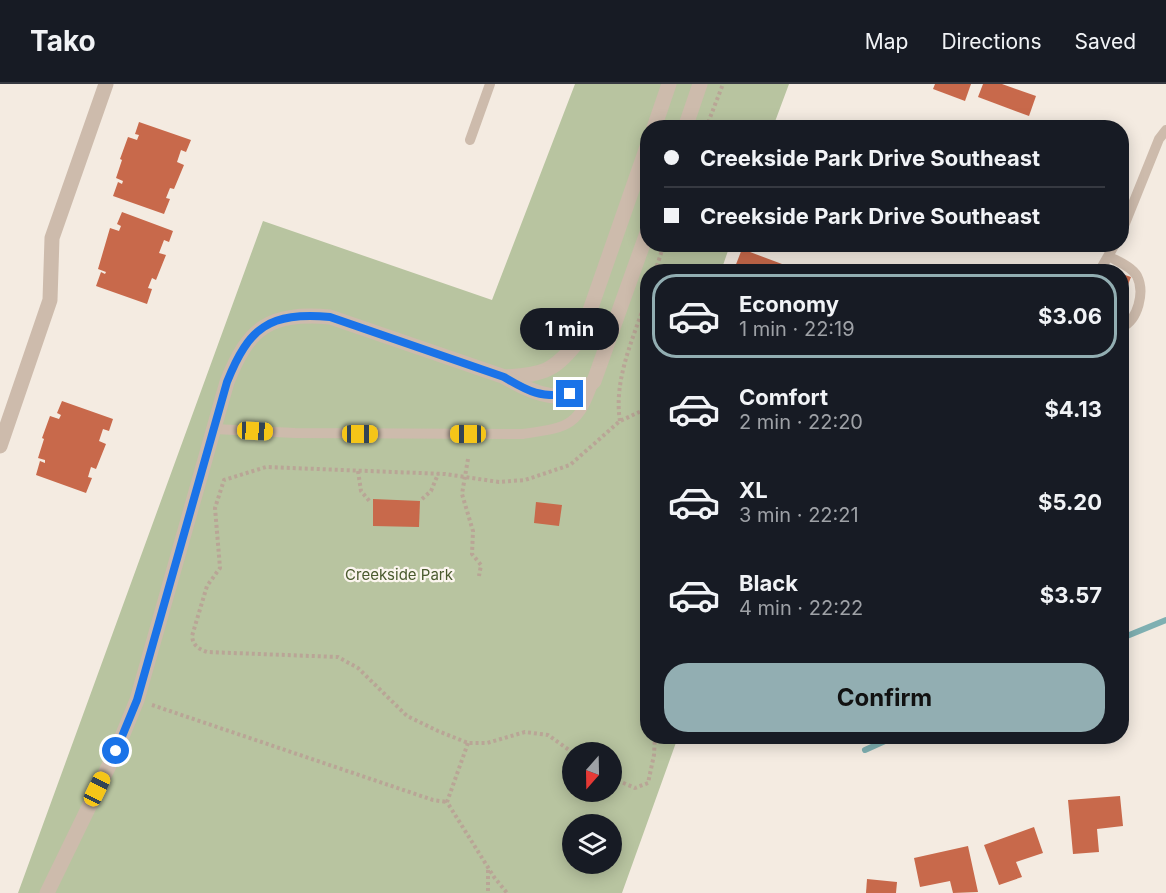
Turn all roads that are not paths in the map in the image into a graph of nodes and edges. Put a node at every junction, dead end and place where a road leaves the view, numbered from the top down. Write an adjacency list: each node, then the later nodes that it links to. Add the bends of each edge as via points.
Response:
1 (106, 84): 21 (street, via 52,238 50,300)
2 (490, 84): 8 (lane)
3 (669, 84): 5 (street)
4 (700, 84): 6 (street)
5 (657, 120)
6 (688, 120)
7 (1166, 130): 10 (lane)
8 (470, 140)
9 (640, 167): 18 (street, via 580,339 561,362 545,371)
10 (1129, 214)
11 (640, 252): 19 (street)
12 (1112, 252): 13 (lane)
13 (1110, 257): 14 (lane); 15 (lane)
14 (1105, 264)
15 (1121, 264)
16 (1129, 269): 17 (lane, via 1136,274 1140,285 1138,308)
17 (1129, 324)
18 (504, 377): 19 (street, via 528,391 549,397 586,390); 20 (street, via 330,317 304,315 274,321 253,333 227,382)
19 (594, 381): 20 (lane, via 581,413 560,429 523,434 295,434)
20 (214, 429): 22 (street, via 137,700)
21 (0, 446)
22 (47, 893)

